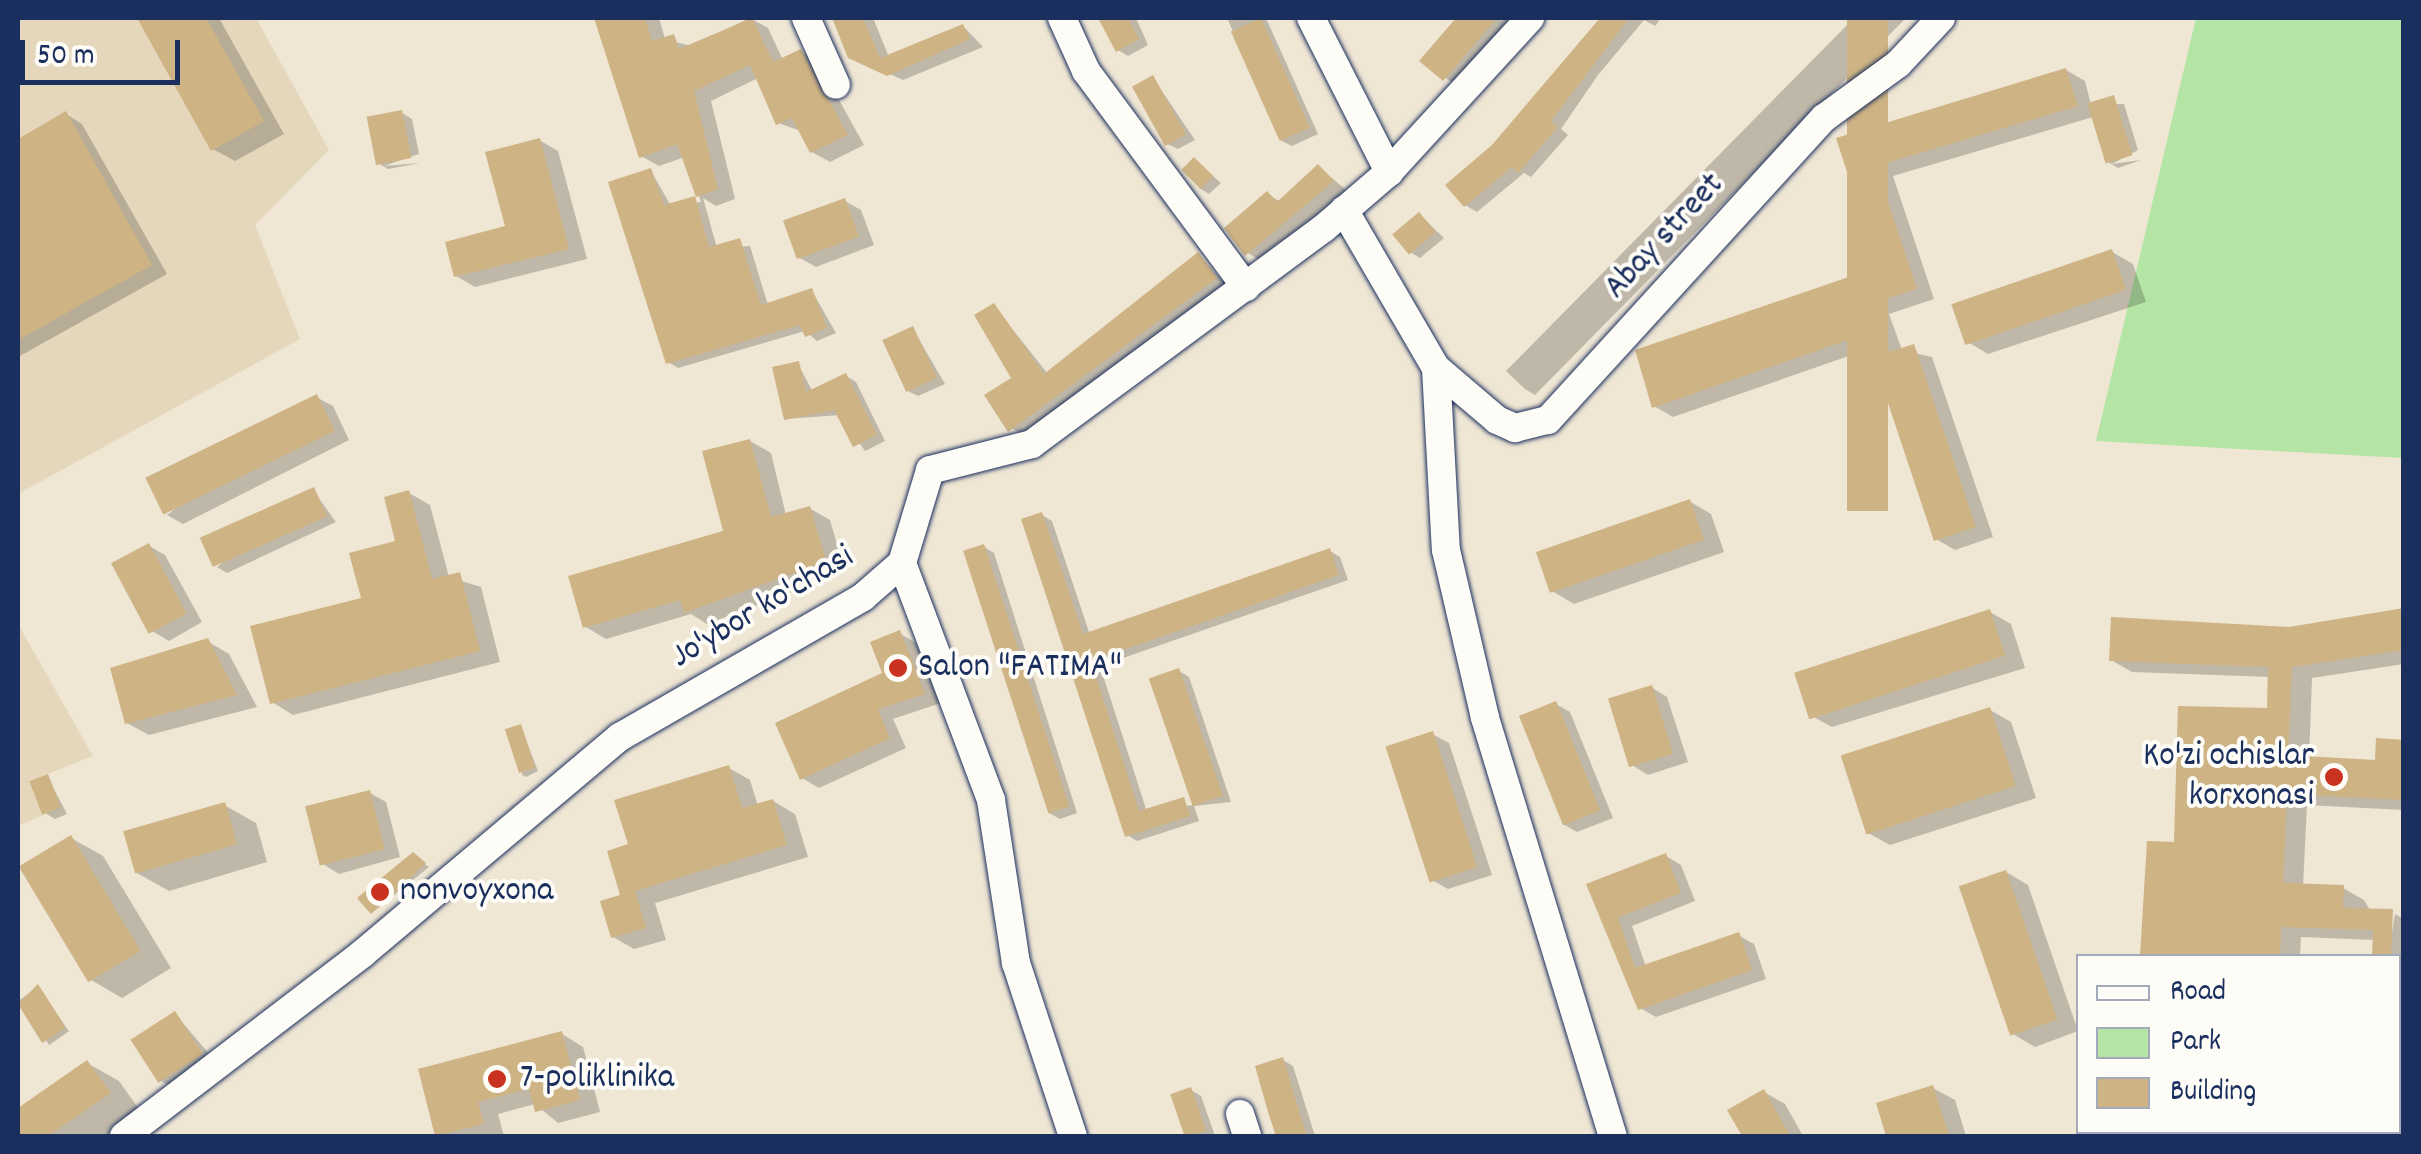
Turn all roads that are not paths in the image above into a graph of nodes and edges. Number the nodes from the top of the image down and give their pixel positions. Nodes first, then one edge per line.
1 (806, 18) edge
2 (1062, 18) edge
3 (1311, 18) edge
4 (1530, 18) edge
5 (1941, 18) edge
6 (836, 85) dead end
7 (1389, 172) junction
8 (1344, 210) junction
9 (1246, 286) junction
10 (1436, 368) junction
11 (902, 563) junction
12 (124, 1136) edge
13 (1072, 1136) edge
14 (1612, 1136) edge

1 - 6 street
2 - 9 street
3 - 7 street
4 - 7 street, Jo'ybor ko'chasi
5 - 10 street, Abay street
7 - 8 street, Jo'ybor ko'chasi
8 - 9 street, Jo'ybor ko'chasi
8 - 10 street
9 - 11 street, Jo'ybor ko'chasi
10 - 14 street
11 - 12 street, Jo'ybor ko'chasi
11 - 13 street

